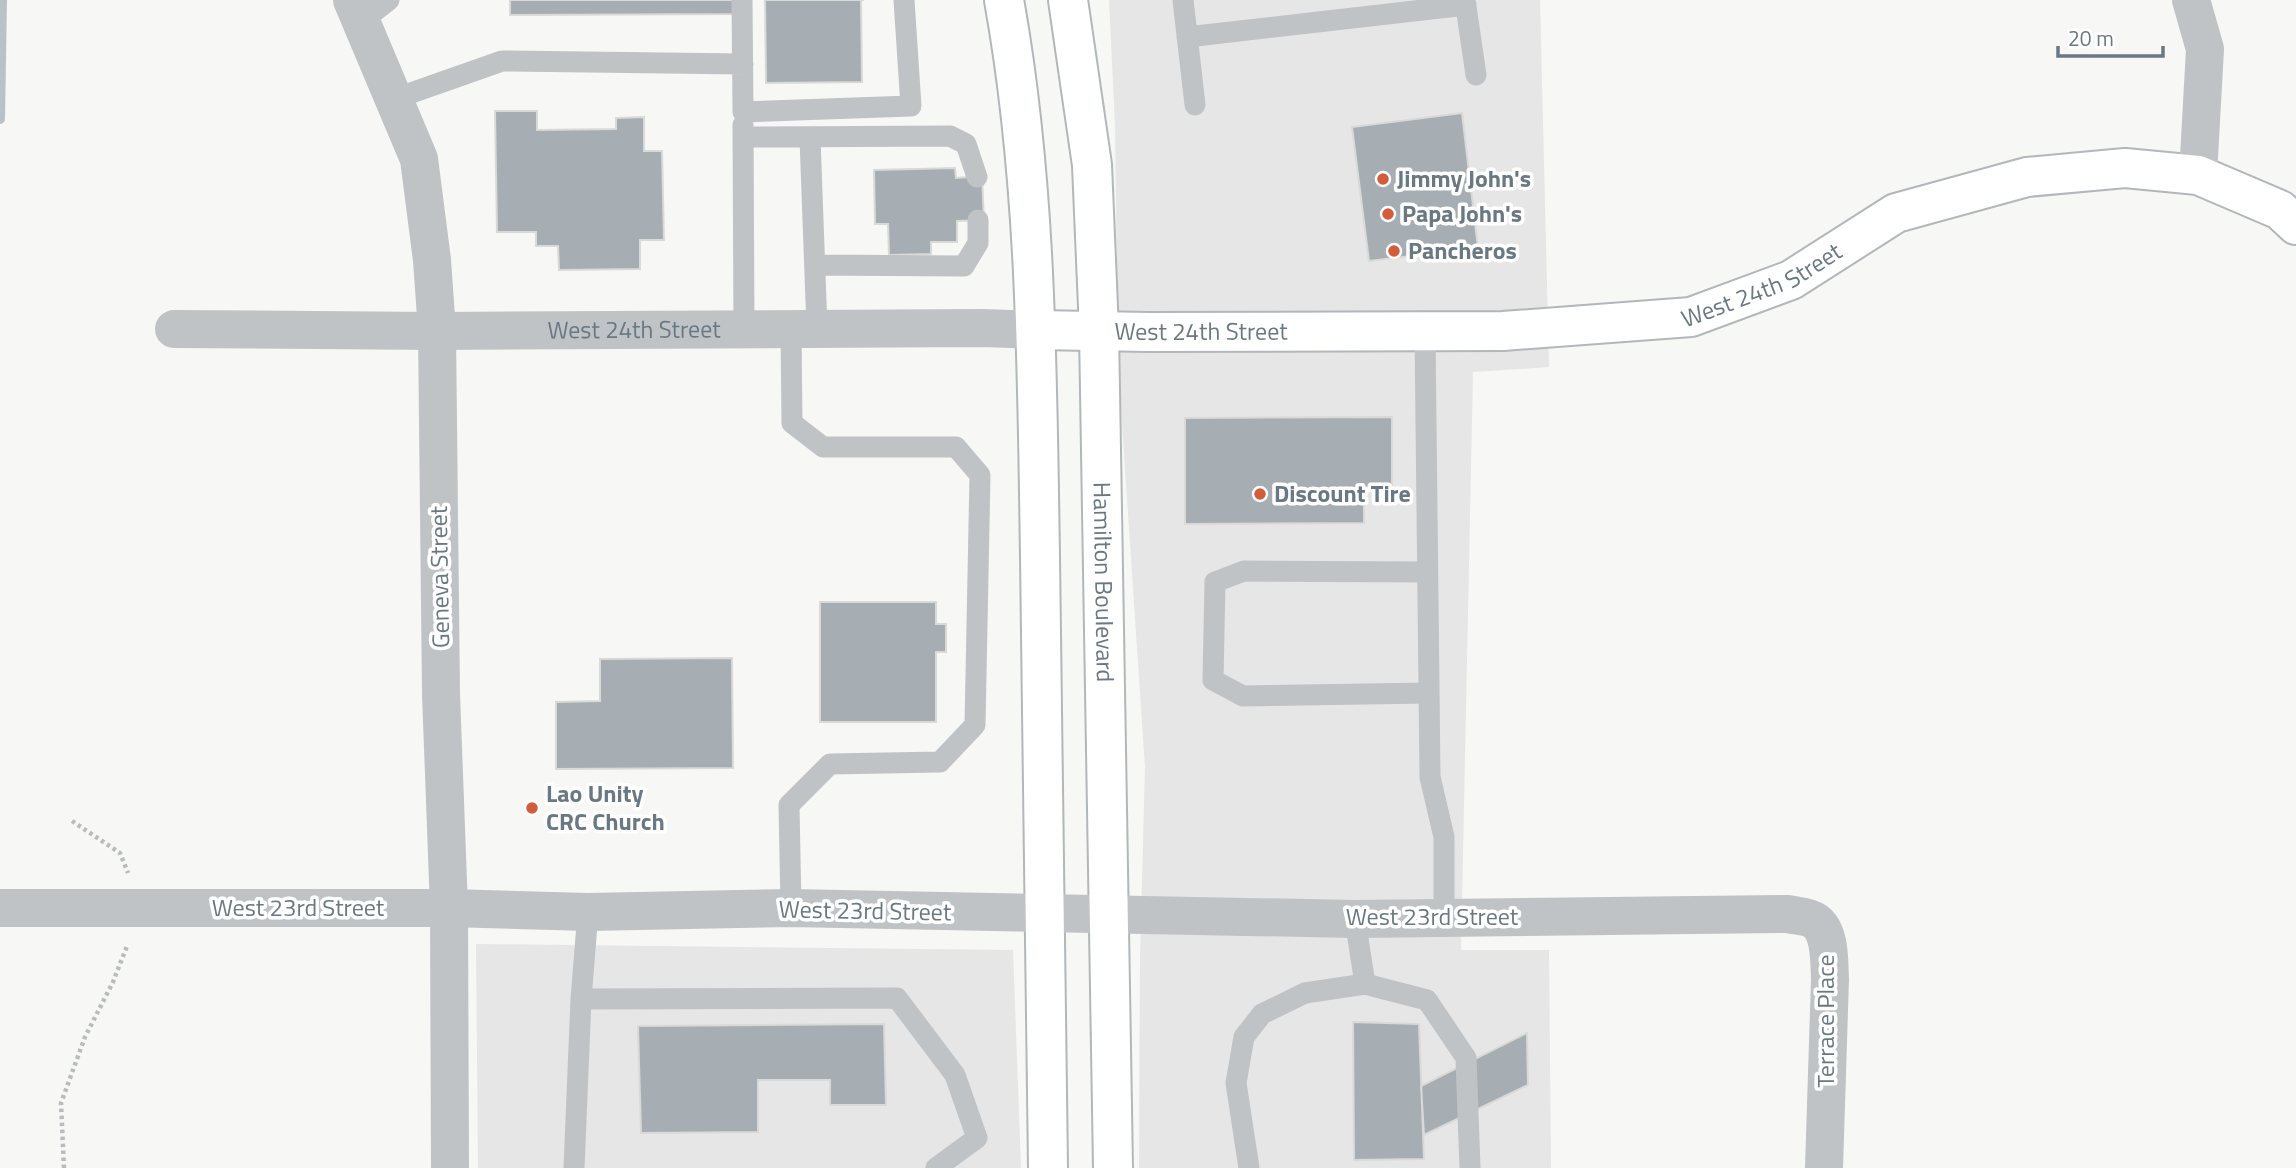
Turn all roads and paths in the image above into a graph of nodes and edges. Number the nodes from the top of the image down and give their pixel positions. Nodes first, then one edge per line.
1 (741, 0) edge
2 (904, 0) edge
3 (1004, 0) edge
4 (1068, 0) edge
5 (1183, 0) edge
6 (2191, 0) edge
7 (1465, 2) edge
8 (1442, 4) edge
9 (367, 7) edge
10 (1187, 37) junction
11 (743, 64) junction
12 (1476, 75) dead end
13 (394, 99) junction
14 (1195, 105) dead end
15 (743, 112) junction
16 (743, 137) junction
17 (810, 138) junction
18 (2198, 175) junction
19 (977, 177) dead end
20 (978, 220) dead end
21 (2296, 225) edge
22 (815, 265) junction
23 (174, 329) dead end
24 (804, 329) junction
25 (744, 330) junction
26 (1037, 330) junction
27 (437, 331) junction
28 (1100, 331) junction
29 (1425, 332) junction
30 (1427, 572) junction
31 (1429, 693) junction
32 (72, 821) dead end
33 (0, 908) edge
34 (142, 908) junction
35 (449, 908) junction
36 (791, 908) junction
37 (588, 912) junction
38 (1109, 914) junction
39 (1044, 915) junction
40 (1731, 915) joint
41 (1444, 918) junction
42 (1355, 919) junction
43 (1365, 984) junction
44 (581, 999) junction
45 (64, 1168) edge
46 (450, 1168) edge
47 (574, 1168) edge
48 (936, 1168) edge
49 (1048, 1168) edge
50 (1113, 1168) edge
51 (1248, 1168) edge
52 (1470, 1168) edge
53 (1824, 1168) edge

1 - 11 lane
2 - 15 lane
3 - 26 main road
4 - 28 main road, Hamilton Boulevard
5 - 10 lane
6 - 18 street
7 - 8 lane
7 - 12 lane
8 - 10 lane
9 - 13 street, Geneva Street
10 - 14 lane
11 - 13 lane
11 - 15 lane
13 - 27 street, Geneva Street
15 - 16 lane
16 - 17 lane
16 - 25 lane
17 - 19 lane
17 - 22 lane
18 - 21 main road, West 24th Street
18 - 29 main road, West 24th Street
20 - 22 lane
22 - 24 lane
23 - 27 street, West 24th Street
24 - 25 street, West 24th Street
24 - 26 street, West 24th Street
24 - 36 lane
25 - 27 street, West 24th Street
26 - 28 main road, West 24th Street
26 - 39 main road
27 - 35 street, Geneva Street
28 - 29 main road, West 24th Street
28 - 38 main road, Hamilton Boulevard
29 - 30 lane
30 - 31 lane
30 - 31 lane
31 - 41 lane
32 - 34 path
33 - 34 street, West 23rd Street
34 - 35 street, West 23rd Street
34 - 45 path
35 - 37 street, West 23rd Street
35 - 46 street, Geneva Street
36 - 37 street, West 23rd Street
36 - 39 street, West 23rd Street
37 - 44 lane
38 - 39 street, West 23rd Street
38 - 42 street, West 23rd Street
38 - 50 main road, Hamilton Boulevard
39 - 49 main road
40 - 41 street, West 23rd Street
40 - 53 street, Terrace Place
41 - 42 street, West 23rd Street
42 - 43 lane
43 - 51 lane
43 - 52 lane
44 - 47 lane
44 - 48 lane

